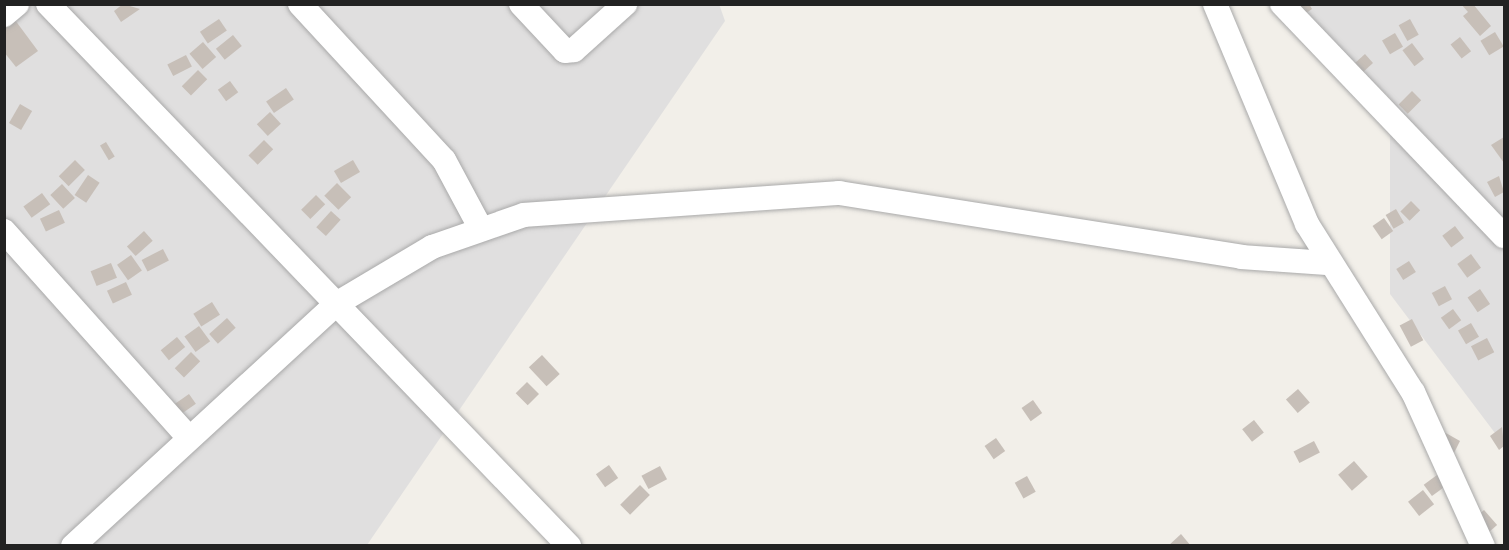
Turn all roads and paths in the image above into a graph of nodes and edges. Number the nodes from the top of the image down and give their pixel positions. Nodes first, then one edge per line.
1 (17, 4) edge
2 (48, 4) edge
3 (300, 4) edge
4 (521, 4) edge
5 (625, 4) edge
6 (1215, 4) edge
7 (1281, 4) edge
8 (4, 15) edge
9 (480, 226) junction
10 (4, 231) edge
11 (1504, 236) edge
12 (1327, 263) junction
13 (336, 304) junction
14 (188, 437) junction
15 (73, 546) edge
16 (569, 546) edge
17 (1483, 546) edge

1 - 8 street
2 - 13 street
3 - 9 street
4 - 5 street
6 - 12 street
7 - 11 street
9 - 12 street
9 - 13 street
10 - 14 street
12 - 17 street
13 - 14 street
13 - 16 street
14 - 15 street

